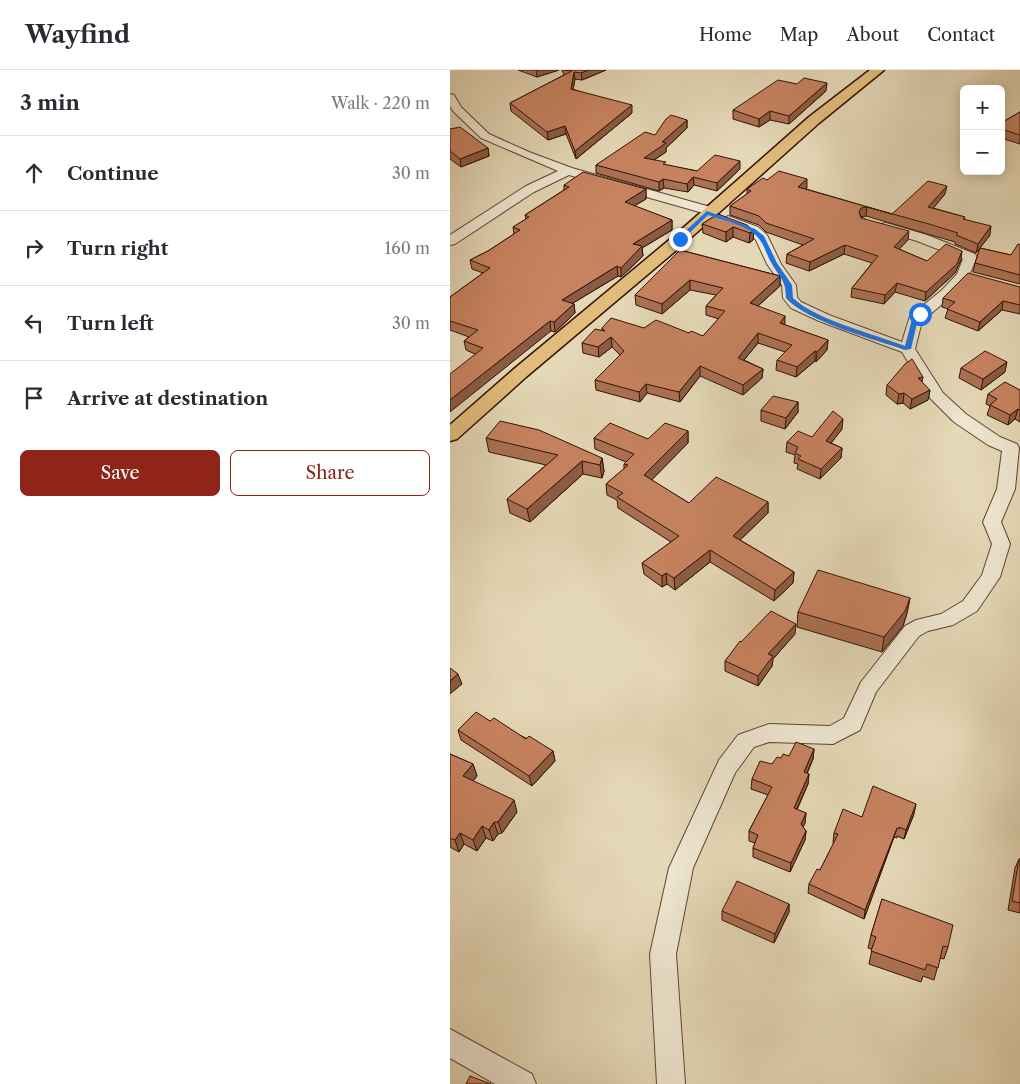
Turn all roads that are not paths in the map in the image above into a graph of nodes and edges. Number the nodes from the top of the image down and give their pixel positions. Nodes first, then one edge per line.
1 (878, 70) edge
2 (450, 97) edge
3 (568, 171) junction
4 (708, 212) junction
5 (874, 224) edge
6 (450, 241) edge
7 (908, 349) junction
8 (450, 435) edge
9 (1015, 449) edge
10 (450, 1042) edge
11 (522, 1084) edge
12 (670, 1084) edge

1 - 4 main road
2 - 3 street
3 - 4 street
3 - 6 street
4 - 7 street
4 - 8 main road
5 - 7 street
7 - 9 street
9 - 12 street
10 - 11 street

